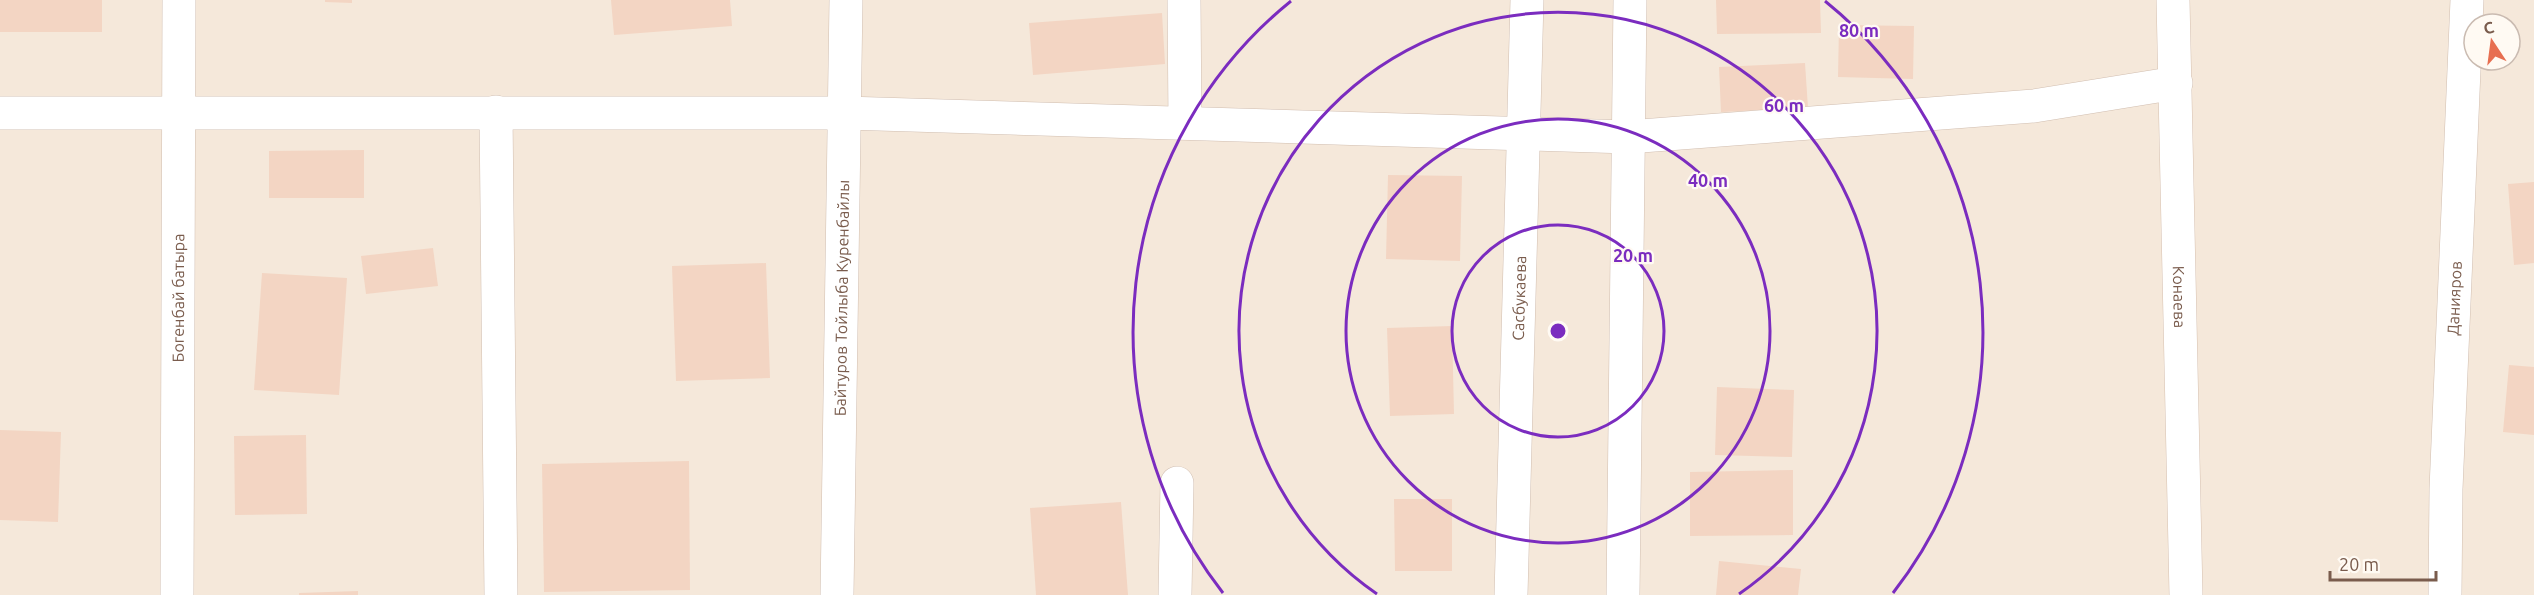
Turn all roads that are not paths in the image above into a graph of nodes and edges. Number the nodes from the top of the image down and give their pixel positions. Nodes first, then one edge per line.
1 (179, 0) edge
2 (846, 0) edge
3 (1184, 0) edge
4 (1527, 0) edge
5 (1630, 0) edge
6 (2173, 0) edge
7 (2467, 0) edge
8 (2176, 83) junction
9 (179, 112) junction
10 (496, 112) junction
11 (0, 113) edge
12 (845, 113) junction
13 (1185, 123) junction
14 (1524, 133) junction
15 (1628, 137) junction
16 (1177, 483) dead end
17 (177, 595) edge
18 (501, 595) edge
19 (837, 595) edge
20 (1174, 595) edge
21 (1511, 595) edge
22 (1623, 595) edge
23 (2186, 595) edge
24 (2445, 595) edge

1 - 9 street, Богенбай батыра
2 - 12 street, Байтуров Тойлыба Куренбайлы
3 - 13 street
4 - 14 street, Сасбукаева
5 - 15 street
6 - 8 street, Конаева
7 - 24 street, Данияров
8 - 15 street
8 - 23 street, Конаева
9 - 10 street
9 - 11 street
9 - 17 street, Богенбай батыра
10 - 12 street
10 - 18 street
12 - 13 street
12 - 19 street, Байтуров Тойлыба Куренбайлы
13 - 14 street
14 - 15 street
14 - 21 street, Сасбукаева
15 - 22 street
16 - 20 street

